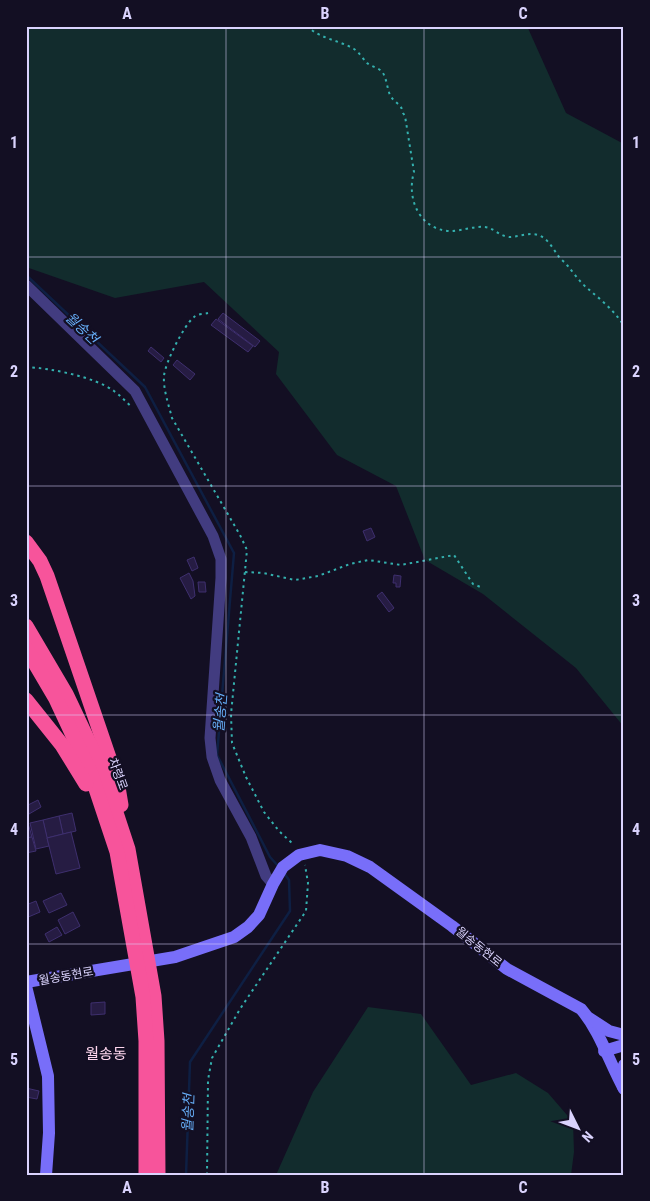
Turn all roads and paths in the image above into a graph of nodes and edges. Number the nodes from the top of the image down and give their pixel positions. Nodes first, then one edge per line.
1 (307, 26) edge
2 (26, 285) edge
3 (208, 313) dead end
4 (624, 326) edge
5 (26, 367) edge
6 (151, 418) junction
7 (27, 545) edge
8 (245, 572) junction
9 (483, 588) dead end
10 (26, 626) edge
11 (26, 648) edge
12 (26, 700) edge
13 (122, 850) junction
14 (301, 855) junction
15 (275, 880) junction
16 (26, 984) edge
17 (149, 997) junction
18 (588, 1018) junction
19 (624, 1035) edge
20 (624, 1045) edge
21 (604, 1051) junction
22 (624, 1065) edge
23 (624, 1089) edge
24 (46, 1175) edge
25 (146, 1175) edge
26 (158, 1175) edge
27 (207, 1175) edge

1 - 4 path
2 - 6 street
3 - 8 path
5 - 6 path
6 - 15 street
7 - 13 highway
8 - 9 path
8 - 14 path
10 - 13 highway, 차령로
11 - 13 highway, 차령로
12 - 13 highway
13 - 17 highway, 차령로
14 - 15 street
14 - 18 street, 월송동현로
14 - 27 path
15 - 16 street, 월송동현로
16 - 24 street, 월송동현로
17 - 25 highway
17 - 26 highway
18 - 19 street
18 - 21 street, 월송동현로
20 - 21 street
21 - 23 street, 월송동현로
22 - 23 street

